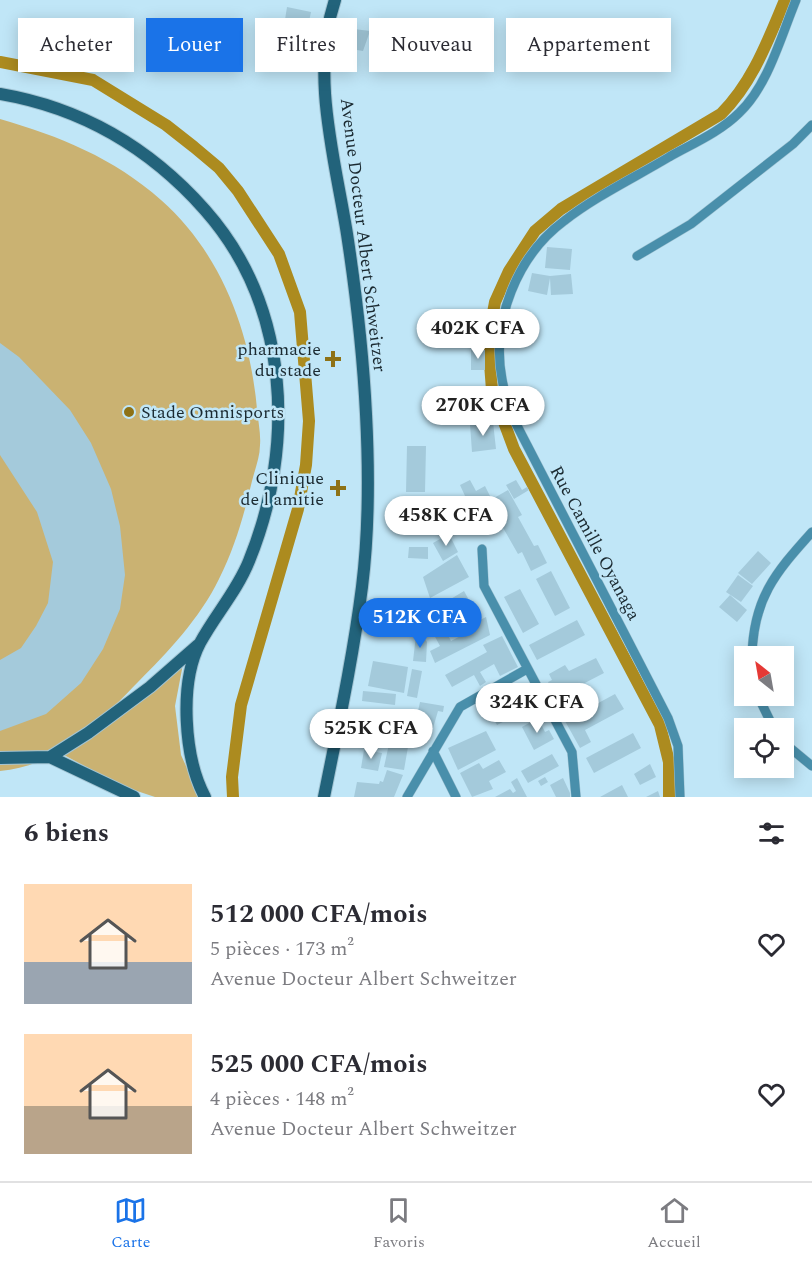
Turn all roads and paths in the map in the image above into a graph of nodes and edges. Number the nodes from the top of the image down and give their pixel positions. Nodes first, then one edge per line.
1 (335, 0) edge
2 (796, 0) edge
3 (0, 94) edge
4 (812, 124) edge
5 (637, 255) dead end
6 (812, 532) edge
7 (482, 549) dead end
8 (200, 643) junction
9 (753, 646) edge
10 (527, 669) junction
11 (432, 751) junction
12 (794, 751) edge
13 (50, 757) junction
14 (0, 758) edge
15 (812, 766) edge
16 (323, 795) edge
17 (134, 797) edge
18 (205, 797) edge
19 (407, 797) edge
20 (456, 797) edge
21 (576, 797) edge
22 (680, 797) edge

1 - 16 main road, Avenue Docteur Albert Schweitzer
2 - 22 street, Rue Camille Oyanaga
3 - 8 main road
4 - 5 street
6 - 9 street
7 - 10 street
8 - 13 main road
8 - 18 main road
10 - 11 street
10 - 21 street
11 - 19 street
11 - 20 street
12 - 15 street
13 - 14 main road
13 - 17 main road

